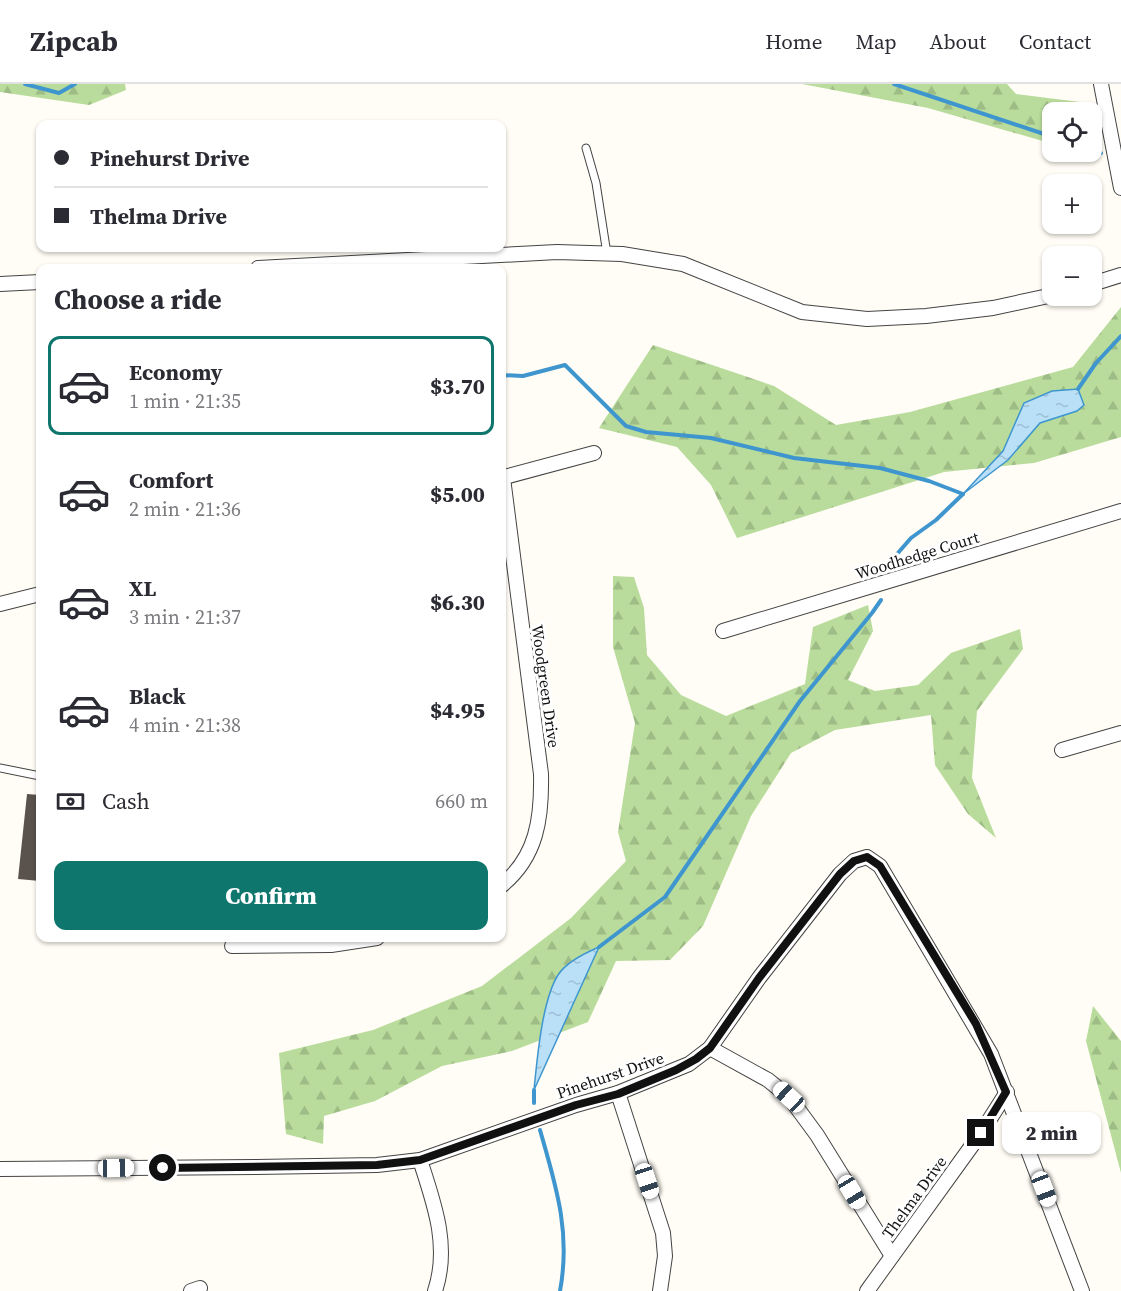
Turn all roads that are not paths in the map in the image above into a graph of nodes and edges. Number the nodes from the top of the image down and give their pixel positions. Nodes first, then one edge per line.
1 (1101, 84) edge
2 (1115, 132) edge
3 (586, 148) dead end
4 (1121, 188) edge
5 (607, 254) junction
6 (333, 264) edge
7 (1121, 275) edge
8 (1102, 281) edge
9 (36, 282) edge
10 (0, 284) edge
11 (1042, 297) edge
12 (594, 453) dead end
13 (506, 477) edge
14 (506, 508) edge
15 (1121, 511) edge
16 (36, 598) edge
17 (0, 604) edge
18 (723, 631) dead end
19 (1121, 733) edge
20 (1062, 750) dead end
21 (0, 768) edge
22 (36, 775) edge
23 (506, 881) edge
24 (349, 942) edge
25 (232, 946) dead end
26 (710, 1048) junction
27 (1006, 1092) junction
28 (618, 1094) junction
29 (420, 1160) junction
30 (0, 1169) edge
31 (892, 1256) junction
32 (435, 1291) edge
33 (660, 1291) edge
34 (867, 1291) edge
35 (1082, 1291) edge

1 - 2 street
2 - 4 street
3 - 5 lane
5 - 6 street
5 - 11 street
7 - 8 street
9 - 10 street
12 - 13 street
14 - 23 street, Woodgreen Drive
15 - 18 street, Woodhedge Court
16 - 17 street
19 - 20 street
21 - 22 lane
24 - 25 street
26 - 27 street, Pinehurst Drive
26 - 28 street, Pinehurst Drive
26 - 31 street
27 - 31 street, Thelma Drive
27 - 35 street, Pinehurst Drive
28 - 29 street, Pinehurst Drive
28 - 33 street
29 - 30 street, Pinehurst Drive
29 - 32 street
31 - 34 street, Thelma Drive

